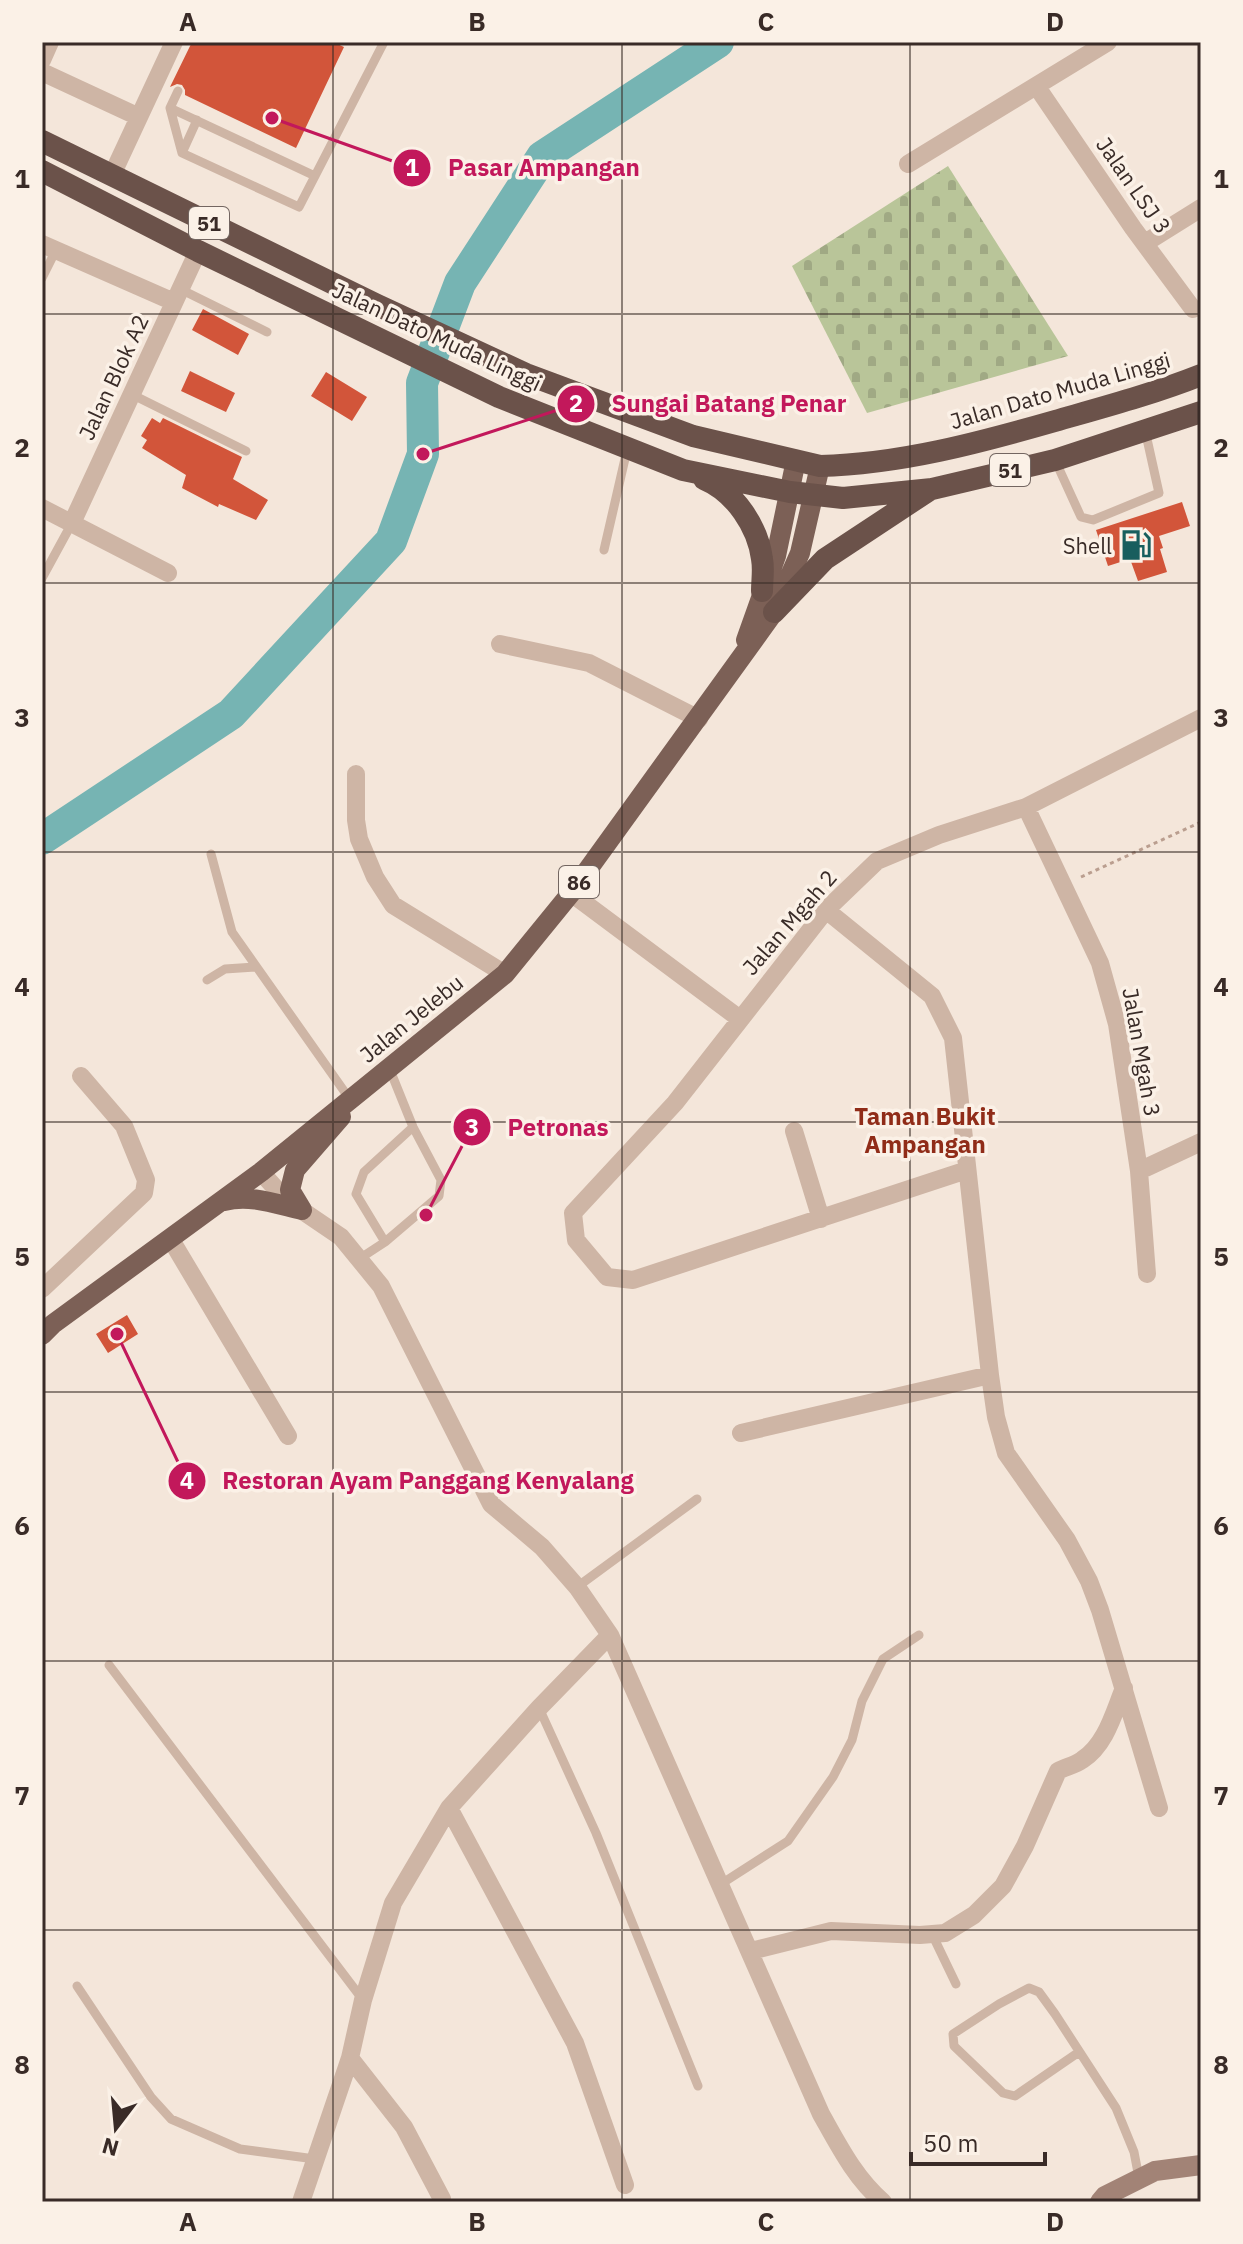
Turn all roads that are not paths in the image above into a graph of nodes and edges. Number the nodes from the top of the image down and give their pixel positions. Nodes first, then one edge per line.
1 (50, 42) edge
2 (174, 42) edge
3 (384, 42) edge
4 (1108, 42) edge
5 (42, 60) edge
6 (42, 72) edge
7 (1037, 87) junction
8 (178, 91) dead end
9 (170, 108) junction
10 (139, 117) junction
11 (197, 120) junction
12 (42, 141) edge
13 (182, 153) junction
14 (908, 164) dead end
15 (42, 171) edge
16 (112, 175) junction
17 (315, 176) junction
18 (1201, 208) edge
19 (1145, 243) junction
20 (49, 247) edge
21 (198, 251) junction
22 (42, 278) edge
23 (177, 296) junction
24 (1193, 309) dead end
25 (267, 332) dead end
26 (1201, 375) edge
27 (131, 394) junction
28 (1201, 412) edge
29 (1145, 430) junction
30 (628, 447) junction
31 (246, 451) dead end
32 (796, 460) junction
33 (1055, 460) junction
34 (820, 466) junction
35 (683, 470) junction
36 (932, 489) junction
37 (790, 492) junction
38 (813, 496) junction
39 (42, 508) edge
40 (72, 523) junction
41 (604, 550) dead end
42 (168, 573) dead end
43 (42, 578) edge
44 (762, 591) junction
45 (774, 612) junction
46 (500, 644) dead end
47 (736, 666) junction
48 (1201, 718) edge
49 (699, 719) junction
50 (356, 774) dead end
51 (1026, 807) junction
52 (211, 854) dead end
53 (571, 893) junction
54 (826, 910) junction
55 (255, 967) junction
56 (505, 974) junction
57 (207, 980) dead end
58 (740, 1019) junction
59 (388, 1067) junction
60 (81, 1076) dead end
61 (371, 1080) junction
62 (349, 1098) junction
63 (413, 1127) junction
64 (794, 1131) dead end
65 (1201, 1142) edge
66 (967, 1170) junction
67 (1139, 1171) junction
68 (261, 1172) junction
69 (218, 1202) junction
70 (302, 1210) junction
71 (821, 1219) junction
72 (170, 1238) junction
73 (385, 1242) junction
74 (359, 1259) junction
75 (1147, 1274) dead end
76 (42, 1289) edge
77 (46, 1324) edge
78 (990, 1375) junction
79 (741, 1433) dead end
80 (288, 1436) dead end
81 (697, 1499) dead end
82 (577, 1587) junction
83 (610, 1635) junction
84 (919, 1635) dead end
85 (109, 1665) dead end
86 (1124, 1688) junction
87 (539, 1708) junction
88 (449, 1808) junction
89 (1159, 1808) dead end
90 (721, 1884) junction
91 (932, 1934) junction
92 (751, 1951) junction
93 (956, 1984) dead end
94 (77, 1986) dead end
95 (363, 2000) junction
96 (1079, 2052) junction
97 (350, 2058) junction
98 (698, 2086) dead end
99 (315, 2159) junction
100 (1201, 2165) edge
101 (1139, 2178) junction
102 (625, 2185) dead end
103 (442, 2199) dead end
104 (301, 2202) edge
105 (883, 2202) edge
106 (1100, 2202) edge

1 - 5 street
2 - 10 street
3 - 17 lane
4 - 7 street
6 - 10 street
7 - 14 street
7 - 19 street, Jalan LSJ 3
8 - 9 lane
9 - 11 lane
9 - 13 lane
10 - 16 street
11 - 13 lane
11 - 17 lane
12 - 16 highway, Jalan Dato Muda Linggi / 51
13 - 17 lane
15 - 21 highway, Jalan Dato Muda Linggi / 51
16 - 32 highway, Jalan Dato Muda Linggi / 51
18 - 19 street
19 - 24 street, Jalan LSJ 3
20 - 22 lane
20 - 23 street
21 - 23 street, Jalan Blok A2
21 - 30 highway, Jalan Dato Muda Linggi / 51
23 - 25 lane
23 - 27 street, Jalan Blok A2
26 - 34 highway, Jalan Dato Muda Linggi / 51
27 - 31 lane
27 - 40 street, Jalan Blok A2
28 - 29 highway, Jalan Dato Muda Linggi / 51
29 - 33 highway, Jalan Dato Muda Linggi / 51
29 - 33 lane
30 - 35 highway, Jalan Dato Muda Linggi / 51
30 - 41 lane
32 - 34 highway, Jalan Dato Muda Linggi / 51
32 - 37 main road, Jalan Jelebu / 86
33 - 36 highway, Jalan Dato Muda Linggi / 51
34 - 38 main road, Jalan Jelebu / 86
35 - 37 highway, Jalan Dato Muda Linggi / 51
35 - 44 highway
36 - 38 highway, Jalan Dato Muda Linggi / 51
36 - 45 highway
37 - 38 highway, Jalan Dato Muda Linggi / 51
37 - 44 main road, Jalan Jelebu / 86
38 - 45 main road, Jalan Jelebu / 86
39 - 40 street
40 - 42 street
40 - 43 lane
44 - 47 main road, Jalan Jelebu / 86
45 - 47 main road, Jalan Jelebu / 86
46 - 49 street
47 - 49 main road, Jalan Jelebu / 86
48 - 51 street, Jalan Mgah 2
49 - 53 main road, Jalan Jelebu / 86
50 - 56 street
51 - 54 street, Jalan Mgah 2
51 - 67 street, Jalan Mgah 3
52 - 55 lane
53 - 56 main road, Jalan Jelebu / 86
53 - 58 street
54 - 58 street, Jalan Mgah 2
54 - 66 street
55 - 57 lane
55 - 62 lane
56 - 59 main road, Jalan Jelebu / 86
58 - 71 street, Jalan Mgah 2
59 - 61 main road, Jalan Jelebu / 86
59 - 63 lane
60 - 76 street
61 - 62 main road, Jalan Jelebu / 86
61 - 70 main road
62 - 68 main road, Jalan Jelebu / 86
63 - 73 lane
63 - 73 lane
64 - 71 street
65 - 67 street
66 - 71 street
66 - 78 street
67 - 75 street, Jalan Mgah 3
68 - 69 main road, Jalan Jelebu / 86
68 - 70 street
69 - 70 main road
69 - 72 main road, Jalan Jelebu / 86
70 - 74 street
72 - 77 main road, Jalan Jelebu / 86
72 - 80 street
73 - 74 lane
74 - 82 street
78 - 79 street
78 - 86 street
81 - 82 lane
82 - 83 street
83 - 87 street
83 - 90 street
84 - 90 lane
85 - 95 lane
86 - 89 street
86 - 91 street
87 - 88 street
87 - 98 lane
88 - 95 street
88 - 102 street
90 - 92 street
91 - 92 street
91 - 93 lane
92 - 105 street
94 - 99 lane
95 - 97 street
96 - 96 lane
96 - 101 lane
97 - 99 street
97 - 103 street
99 - 104 street
100 - 101 main road
101 - 106 main road

